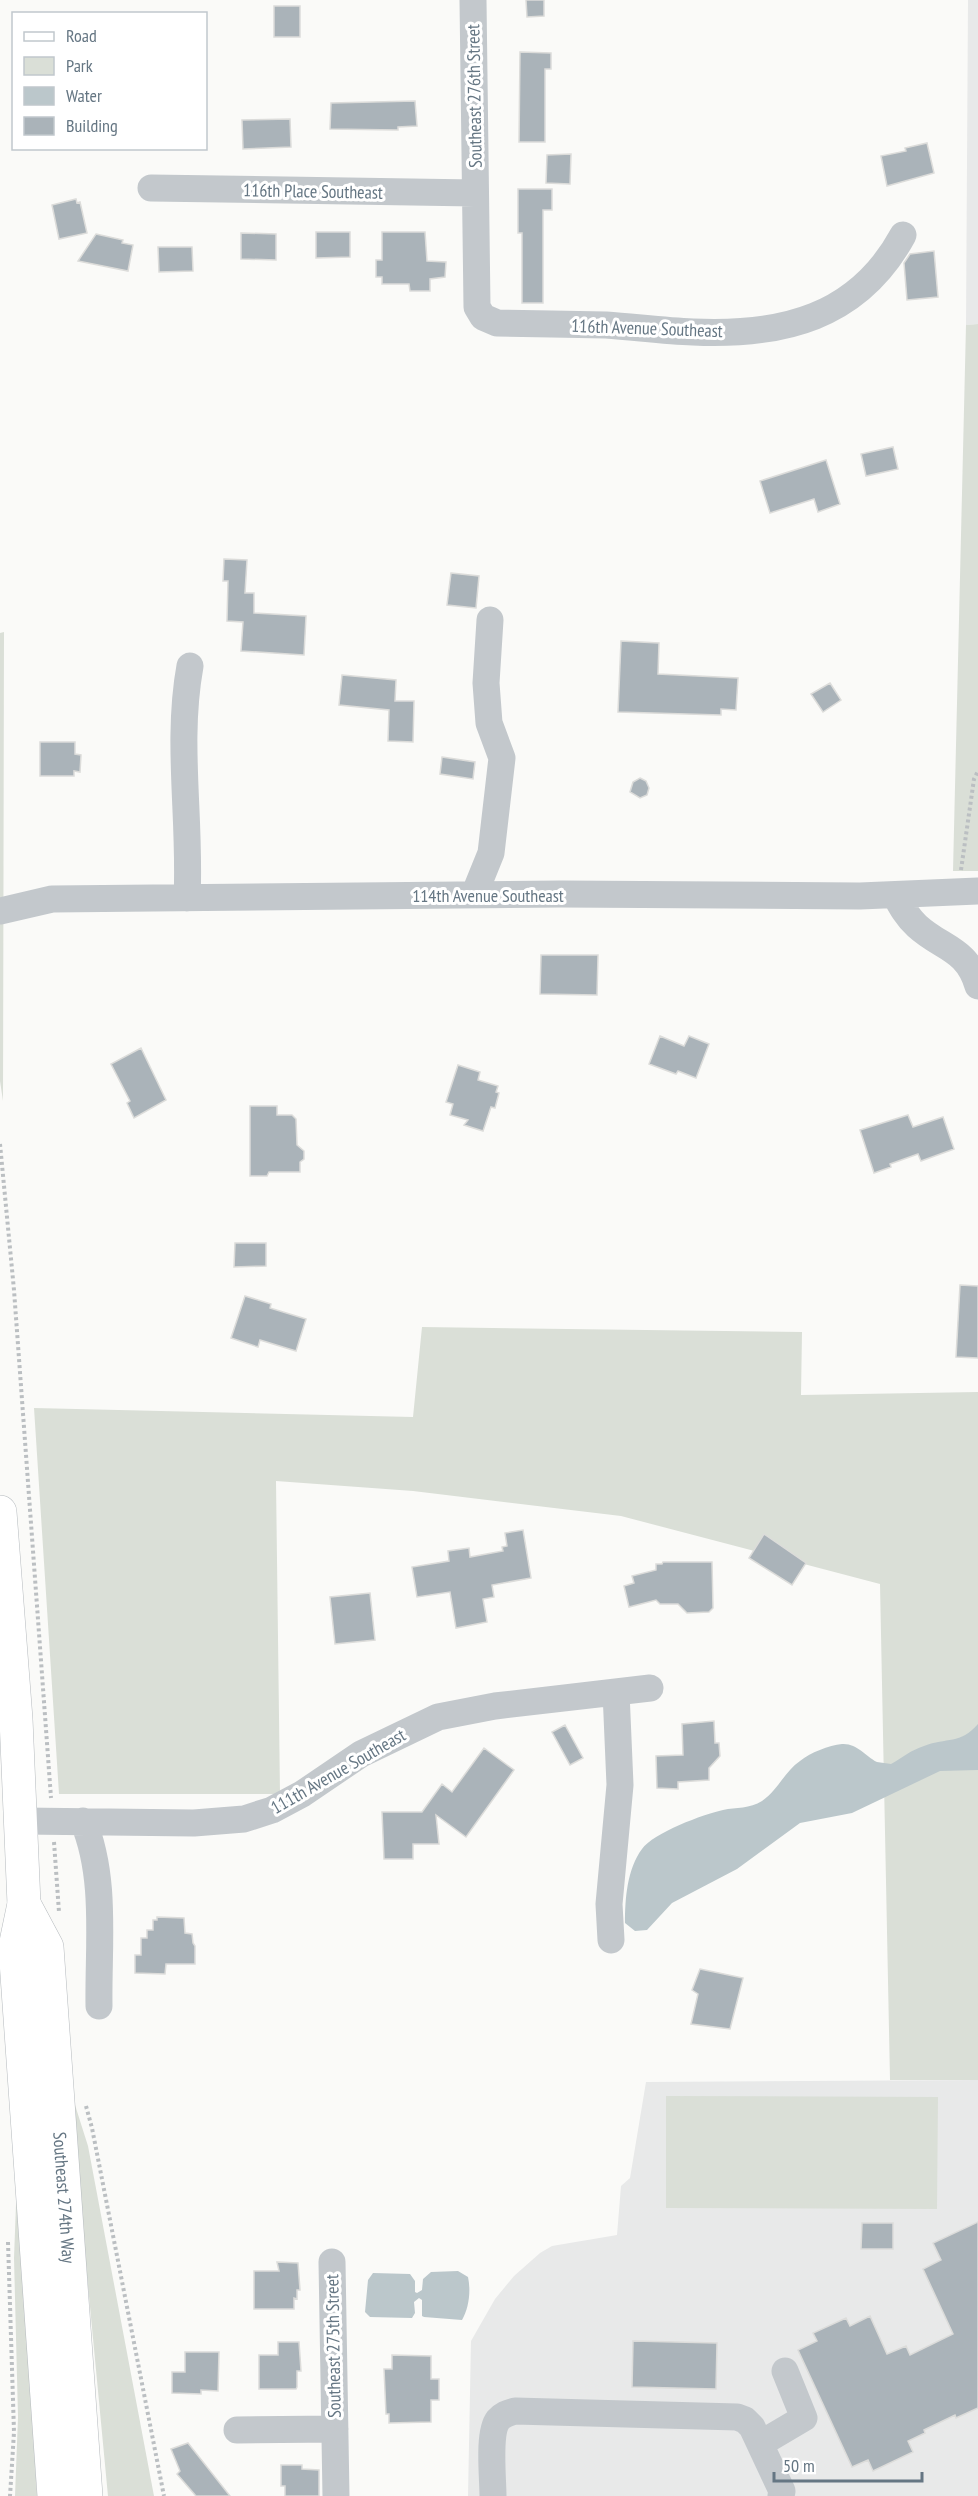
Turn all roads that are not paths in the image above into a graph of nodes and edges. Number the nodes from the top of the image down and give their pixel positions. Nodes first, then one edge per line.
1 (473, 0) edge
2 (152, 188) dead end
3 (475, 193) junction
4 (903, 235) dead end
5 (490, 620) dead end
6 (190, 666) dead end
7 (968, 891) edge
8 (474, 895) junction
9 (895, 895) junction
10 (187, 898) junction
11 (0, 911) edge
12 (978, 986) edge
13 (0, 1512) edge
14 (6, 1663) edge
15 (650, 1688) dead end
16 (616, 1692) junction
17 (21, 1821) junction
18 (83, 1821) junction
19 (24, 1904) junction
20 (611, 1940) dead end
21 (99, 2006) dead end
22 (332, 2262) dead end
23 (785, 2372) dead end
24 (237, 2430) dead end
25 (335, 2430) junction
26 (760, 2444) junction
27 (54, 2496) edge
28 (86, 2496) edge
29 (336, 2496) edge
30 (493, 2496) edge
31 (781, 2496) edge

1 - 3 street, Southeast 276th Street
2 - 3 street, 116th Place Southeast
3 - 4 street, 116th Avenue Southeast
5 - 8 street
6 - 10 street
7 - 9 street, 114th Avenue Southeast
8 - 9 street, 114th Avenue Southeast
8 - 10 street, 114th Avenue Southeast
9 - 12 street
10 - 11 street, 114th Avenue Southeast
13 - 14 main road, Southeast 274th Way
14 - 17 main road, Southeast 274th Way
15 - 16 street, 111th Avenue Southeast
16 - 18 street, 111th Avenue Southeast
16 - 20 street
17 - 18 street, 111th Avenue Southeast
17 - 19 main road, Southeast 274th Way
18 - 21 street
19 - 27 main road, Southeast 274th Way
19 - 28 main road, Southeast 274th Way
22 - 25 street, Southeast 275th Street
23 - 26 street
24 - 25 street, Southeast 275th Street
25 - 29 street, Southeast 275th Street
26 - 30 street
26 - 31 street

